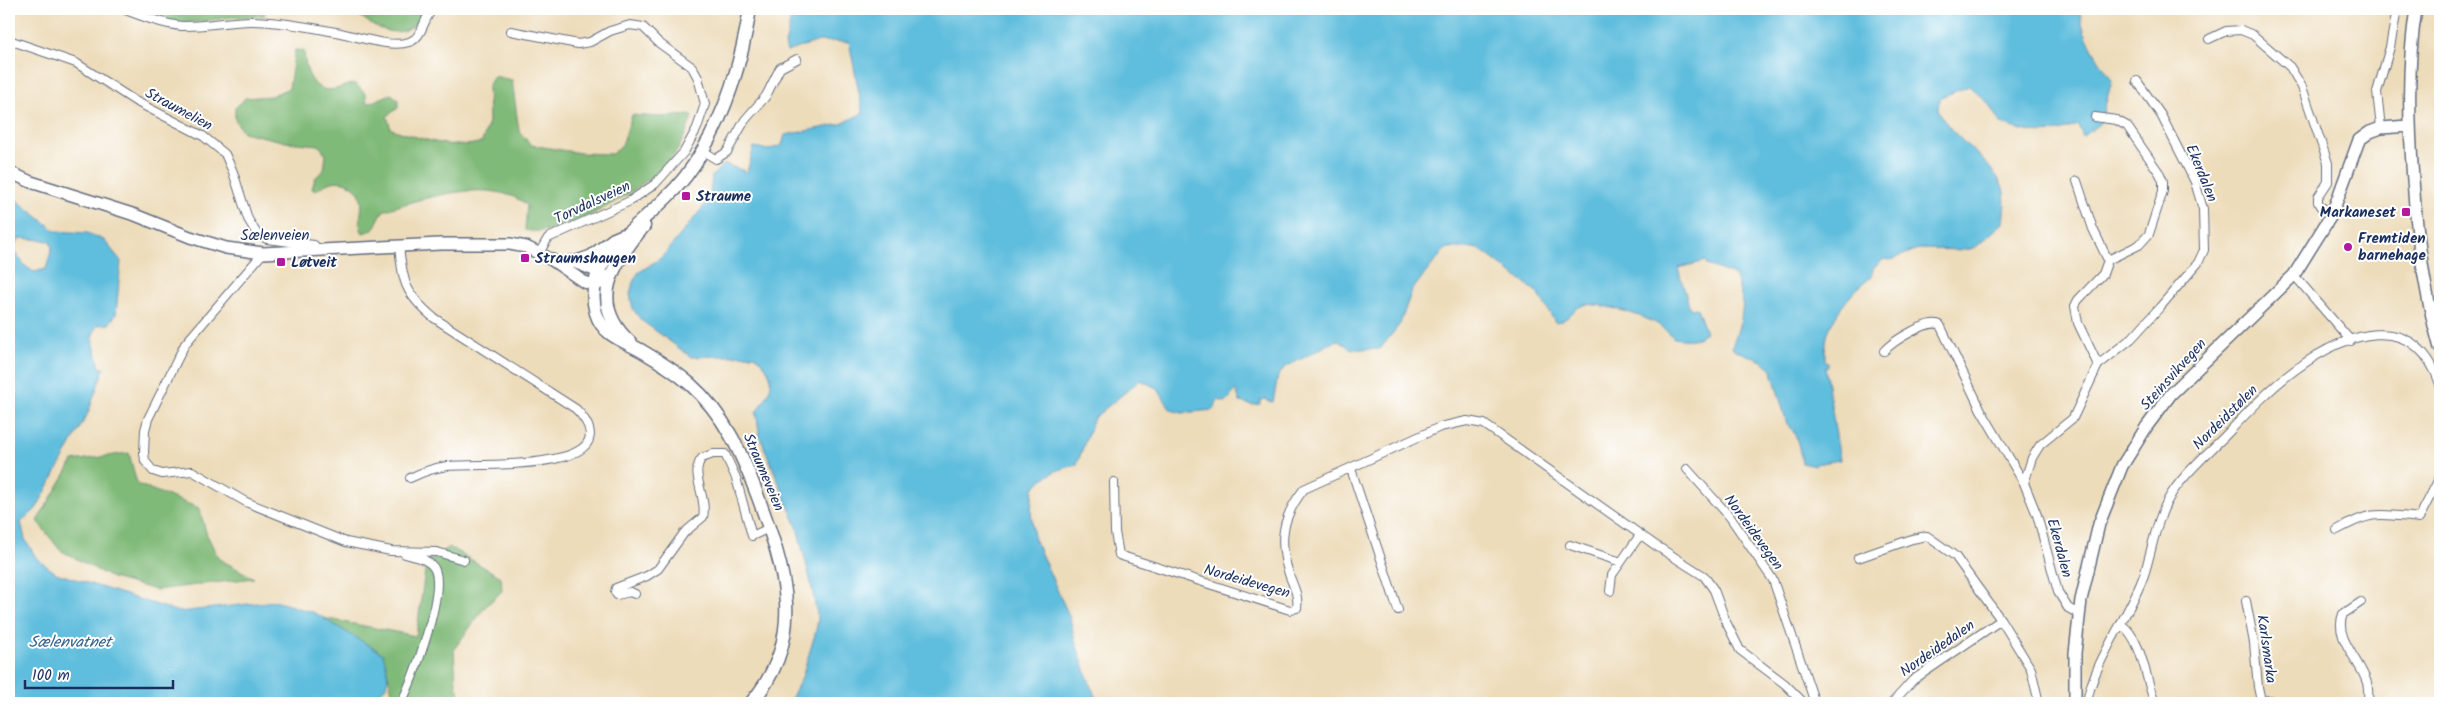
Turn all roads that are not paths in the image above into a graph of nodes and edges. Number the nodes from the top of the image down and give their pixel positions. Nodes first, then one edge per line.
1 (123, 9) edge
2 (432, 9) edge
3 (750, 9) edge
4 (2397, 9) edge
5 (2416, 9) edge
6 (511, 31) dead end
7 (2209, 39) dead end
8 (9, 40) edge
9 (797, 59) dead end
10 (2136, 81) dead end
11 (2095, 117) dead end
12 (2409, 126) junction
13 (2381, 128) junction
14 (703, 152) junction
15 (9, 172) edge
16 (2077, 181) dead end
17 (664, 200) junction
18 (2332, 214) junction
19 (628, 232) junction
20 (399, 246) junction
21 (319, 250) junction
22 (264, 253) junction
23 (539, 253) junction
24 (552, 260) junction
25 (2108, 260) junction
26 (574, 262) junction
27 (599, 272) junction
28 (2294, 275) junction
29 (609, 280) junction
30 (595, 285) junction
31 (2351, 341) junction
32 (2440, 348) edge
33 (639, 350) junction
34 (1884, 351) dead end
35 (2098, 365) junction
36 (2440, 384) edge
37 (1351, 469) junction
38 (1687, 470) dead end
39 (2440, 477) edge
40 (410, 478) dead end
41 (1114, 482) dead end
42 (2024, 483) junction
43 (770, 528) junction
44 (2337, 530) dead end
45 (1640, 535) junction
46 (1570, 545) dead end
47 (391, 551) junction
48 (1858, 558) dead end
49 (464, 560) dead end
50 (1621, 562) junction
51 (1610, 591) dead end
52 (635, 594) dead end
53 (2246, 601) dead end
54 (2361, 602) dead end
55 (1398, 610) dead end
56 (2079, 614) junction
57 (2002, 620) junction
58 (2122, 625) junction
59 (2259, 702) edge
60 (400, 703) edge
61 (751, 703) edge
62 (1804, 703) edge
63 (1815, 703) edge
64 (1892, 703) edge
65 (2039, 703) edge
66 (2075, 703) edge
67 (2087, 703) edge
68 (2155, 703) edge
69 (2276, 703) edge
70 (2368, 703) edge

1 - 2 street
3 - 14 main road, Straumeveien
4 - 13 street
5 - 12 street
6 - 23 street, Torvdalsveien
7 - 18 street
8 - 21 street, Straumelien
9 - 14 street
10 - 35 street, Ekerdalen
11 - 25 street
12 - 13 street, Steinsvikvegen
12 - 32 street
13 - 18 street, Steinsvikvegen
14 - 17 main road, Straumeveien
15 - 22 street, Sælenveien
16 - 25 street
17 - 19 main road, Straumeveien
17 - 29 main road, Straumeveien
18 - 28 street, Steinsvikvegen
19 - 26 street, Straumeveien
19 - 27 main road, Straumeveien
20 - 21 street, Sælenveien
20 - 23 street, Sælenveien
20 - 40 street
21 - 22 street, Sælenveien
22 - 47 street
23 - 24 street, Sælenveien
24 - 26 street, Sælenveien
24 - 30 street, Sælenveien
25 - 35 street
26 - 27 street, Sælenveien
27 - 29 street, Sælenveien
27 - 30 main road, Straumeveien
28 - 31 street
28 - 56 street, Steinsvikvegen
29 - 30 street
29 - 33 main road, Straumeveien
30 - 33 main road, Straumeveien
31 - 36 street, Nordeidstølen
31 - 58 street, Nordeidstølen
33 - 43 main road, Straumeveien
34 - 42 street, Ekerdalen
35 - 42 street, Ekerdalen
37 - 41 street, Nordeidevegen
37 - 45 street, Nordeidevegen
37 - 55 street
38 - 63 street, Nordeidevegen
39 - 44 street
42 - 56 street, Ekerdalen
43 - 52 street, Straumeveien
43 - 61 main road, Straumeveien
45 - 50 street
45 - 62 street, Nordeidevegen
46 - 50 street
47 - 49 street
47 - 60 street
48 - 57 street
50 - 51 street
53 - 59 street, Karlsmarka
54 - 70 street
56 - 66 street, Steinsvikvegen
57 - 64 street, Nordeidedalen
57 - 65 street
58 - 67 street, Nordeidstølen
58 - 68 street
59 - 69 street, Karlsmarka

